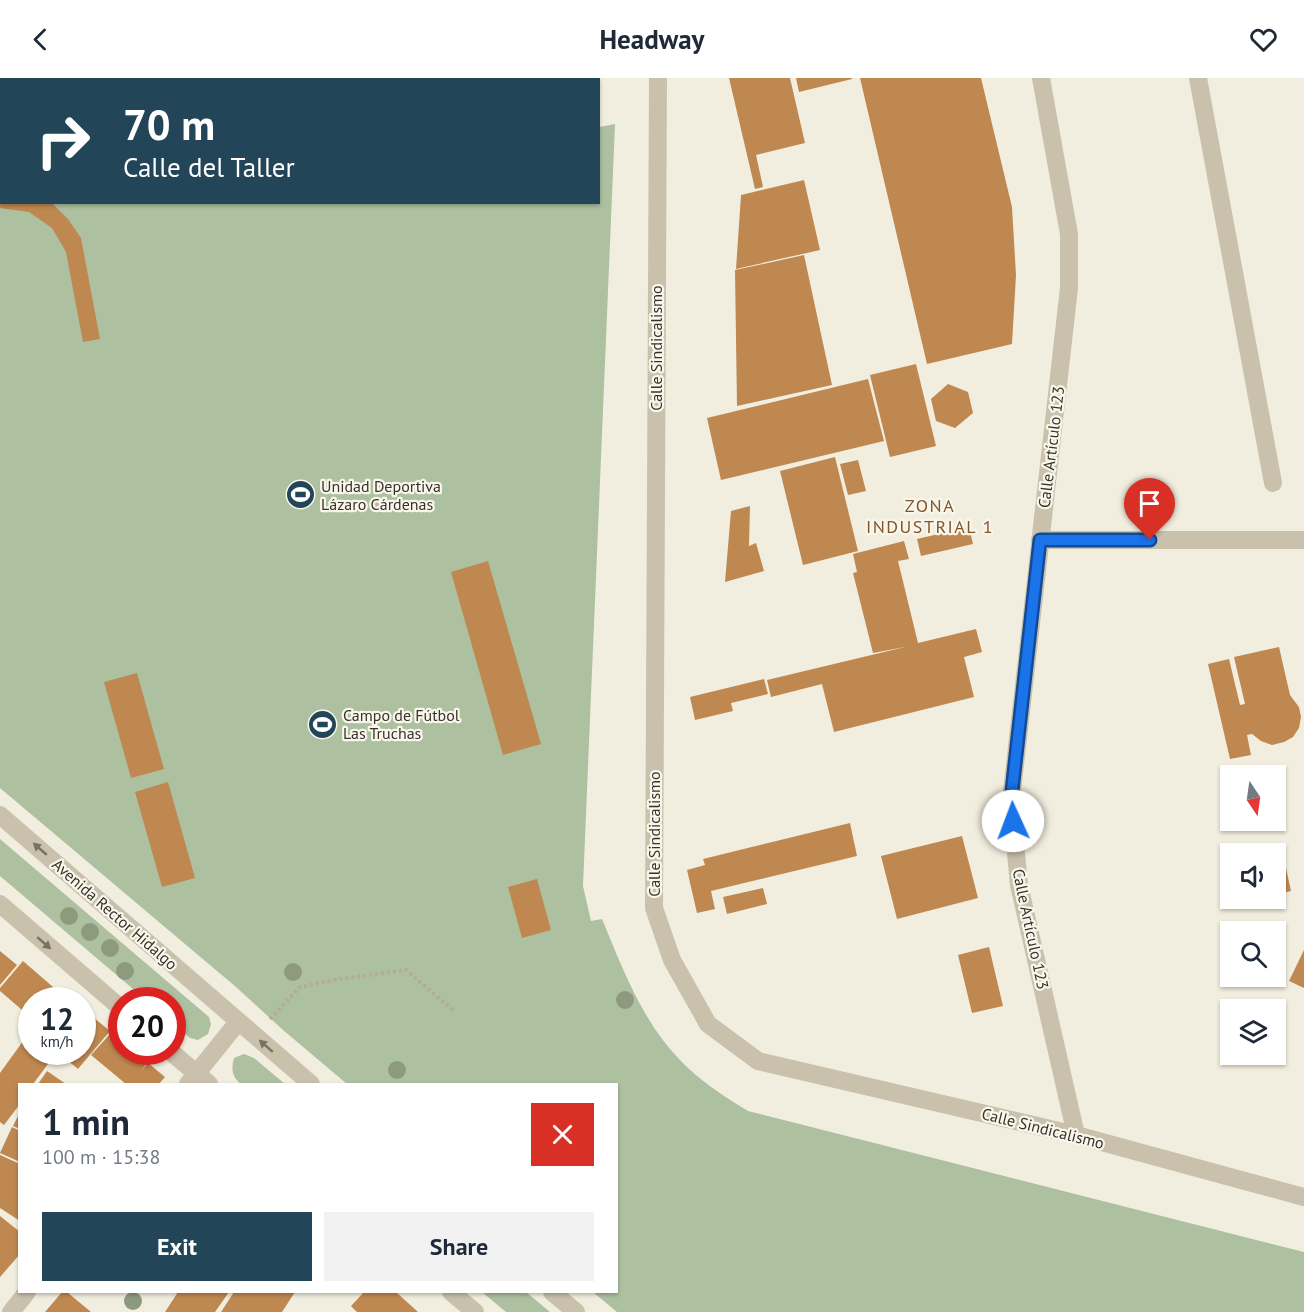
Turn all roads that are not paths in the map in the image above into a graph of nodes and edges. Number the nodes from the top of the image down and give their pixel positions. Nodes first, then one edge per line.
1 (658, 78) edge
2 (1041, 78) edge
3 (1197, 78) edge
4 (1273, 483) dead end
5 (1040, 540) junction
6 (1304, 540) edge
7 (0, 815) edge
8 (0, 904) edge
9 (108, 997) edge
10 (238, 1022) junction
11 (183, 1065) edge
12 (198, 1081) edge
13 (310, 1083) edge
14 (1076, 1136) junction
15 (1304, 1197) edge
16 (26, 1293) edge
17 (452, 1293) edge
18 (553, 1293) edge
19 (11, 1312) edge
20 (475, 1312) edge
21 (576, 1312) edge

1 - 14 street, Calle Sindicalismo
2 - 5 street, Calle Artículo 123
3 - 4 street
5 - 6 street
5 - 14 street, Calle Artículo 123
10 -> 7 street, Avenida Rector Hidalgo
8 -> 9 street
10 - 12 street
13 -> 10 street, Avenida Rector Hidalgo
11 - 12 street
14 - 15 street, Calle Sindicalismo
16 - 19 street
17 - 20 street
18 - 21 street

